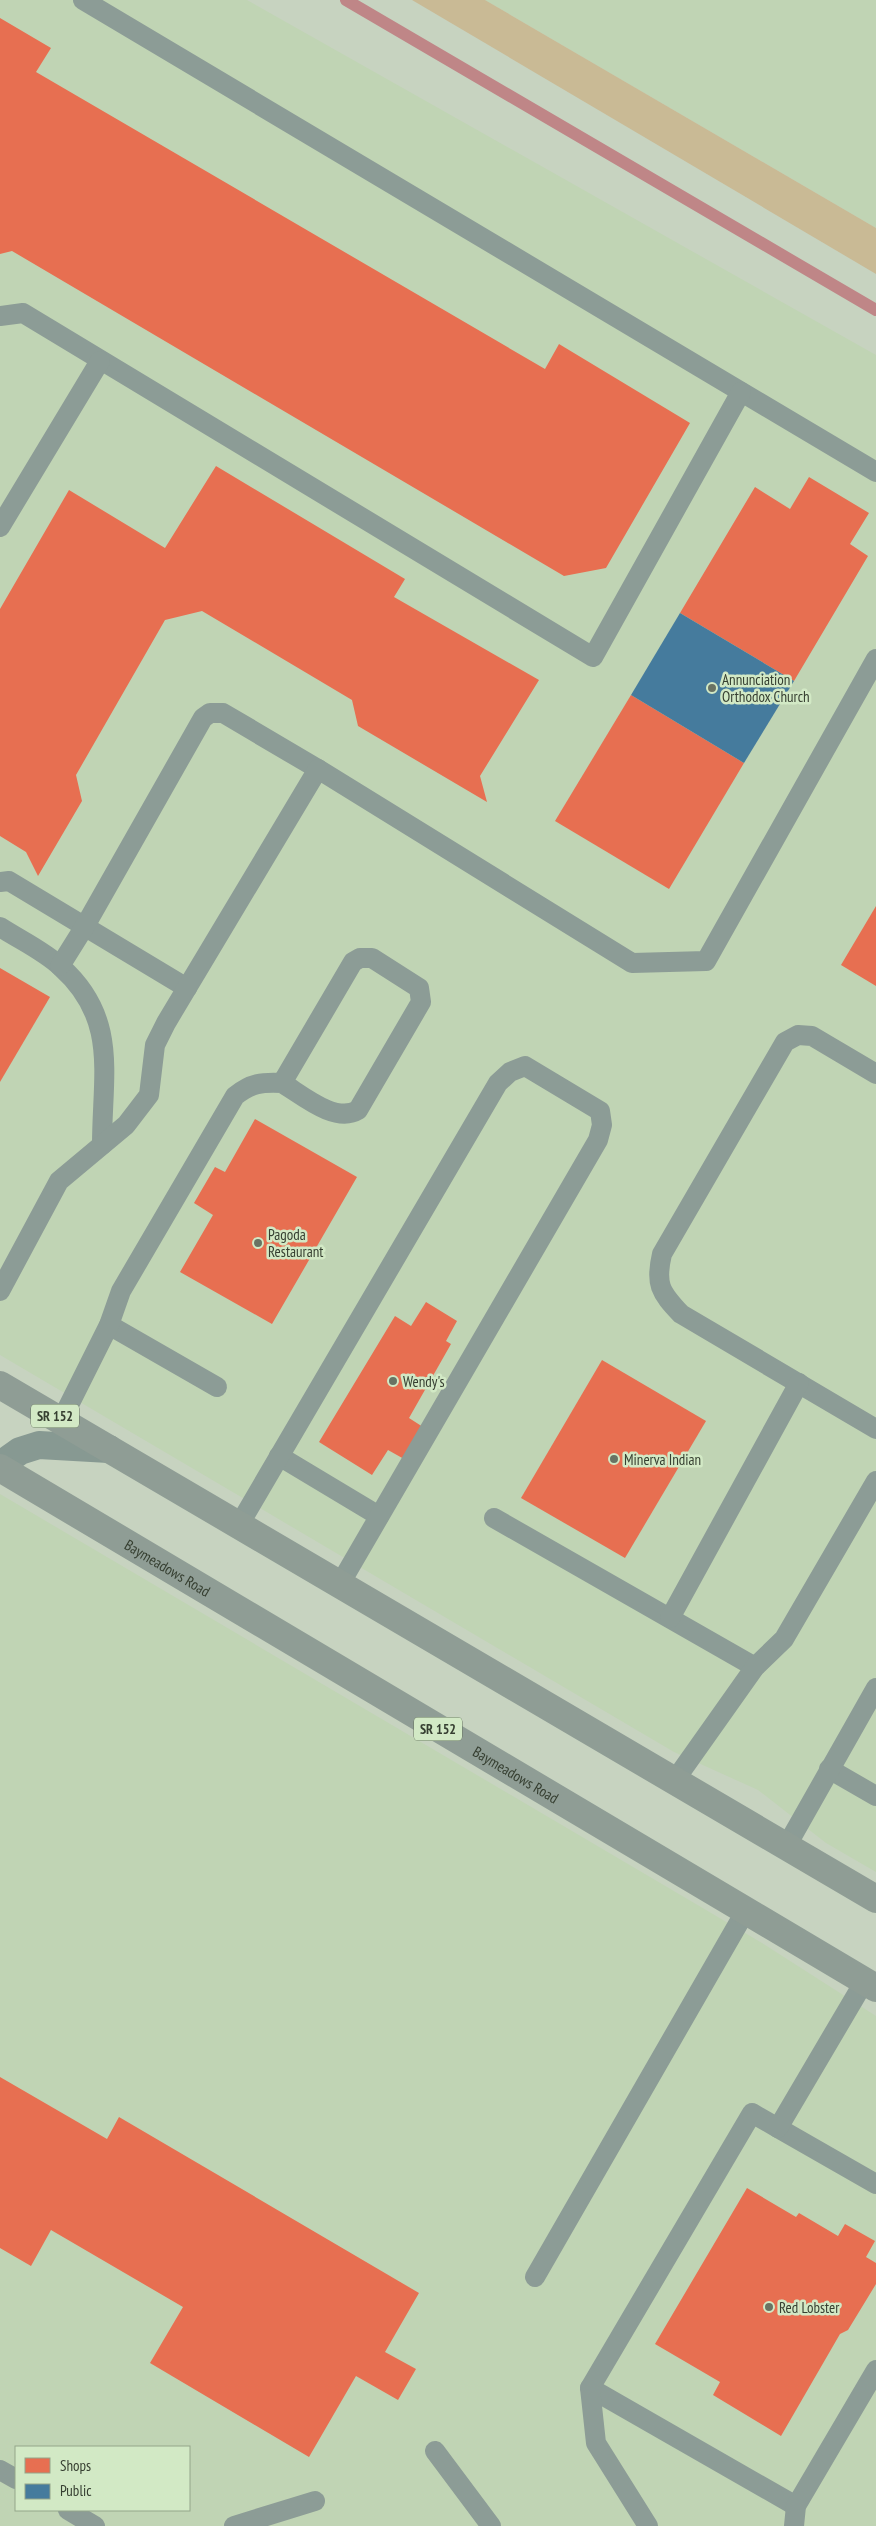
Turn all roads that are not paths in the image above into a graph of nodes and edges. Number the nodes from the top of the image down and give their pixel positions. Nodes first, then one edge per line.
1 (83, 0) edge
2 (0, 316) edge
3 (100, 361) junction
4 (741, 392) junction
5 (876, 472) edge
6 (0, 527) edge
7 (876, 659) edge
8 (318, 769) junction
9 (0, 882) edge
10 (85, 926) junction
11 (0, 927) edge
12 (60, 966) junction
13 (187, 988) junction
14 (876, 1074) edge
15 (282, 1083) junction
16 (102, 1145) junction
17 (0, 1291) edge
18 (110, 1325) junction
19 (799, 1383) junction
20 (0, 1385) edge
21 (217, 1387) dead end
22 (62, 1419) junction
23 (876, 1429) edge
24 (109, 1449) junction
25 (279, 1456) junction
26 (0, 1467) edge
27 (876, 1481) edge
28 (379, 1516) junction
29 (494, 1518) dead end
30 (239, 1525) junction
31 (340, 1584) junction
32 (670, 1618) junction
33 (755, 1667) junction
34 (876, 1688) edge
35 (829, 1769) junction
36 (675, 1780) junction
37 (876, 1796) edge
38 (786, 1847) junction
39 (876, 1899) edge
40 (745, 1912) junction
41 (870, 1985) edge
42 (778, 2128) junction
43 (876, 2184) edge
44 (534, 2277) dead end
45 (876, 2370) edge
46 (590, 2388) junction
47 (435, 2451) dead end
48 (0, 2470) edge
49 (15, 2478) edge
50 (315, 2501) dead end
51 (796, 2506) junction
52 (70, 2511) edge
53 (95, 2526) edge
54 (234, 2526) edge
55 (491, 2526) edge
56 (648, 2526) edge
57 (794, 2526) edge

1 - 4 lane
2 - 3 lane
3 - 4 lane
3 - 6 lane
4 - 5 lane
7 - 8 lane
8 - 10 lane
8 - 13 lane
9 - 10 lane
10 - 12 lane
10 - 13 lane
11 - 12 lane
12 - 16 lane
13 - 16 lane
14 - 19 lane
15 - 15 lane
15 - 18 lane
16 - 17 lane
18 - 21 lane
18 - 22 lane
19 - 23 lane
19 - 32 lane
20 - 22 main road, SR 152
22 - 24 main road, SR 152
24 - 26 main road
24 - 30 main road, SR 152
25 - 28 lane
25 - 28 lane
25 - 30 lane
26 - 40 main road, Baymeadows Road / SR 152
27 - 33 lane
28 - 31 lane
29 - 32 lane
30 - 31 main road, SR 152
31 - 36 main road, SR 152
32 - 33 lane
33 - 36 lane
34 - 35 lane
35 - 37 lane
35 - 38 lane
36 - 38 main road, SR 152
38 - 39 main road, SR 152
40 - 41 main road, Baymeadows Road / SR 152
40 - 44 lane
41 - 42 lane
42 - 43 lane
42 - 46 lane
45 - 51 lane
46 - 51 lane
46 - 56 lane
47 - 55 lane
48 - 49 lane
50 - 54 lane
51 - 57 lane
52 - 53 lane

